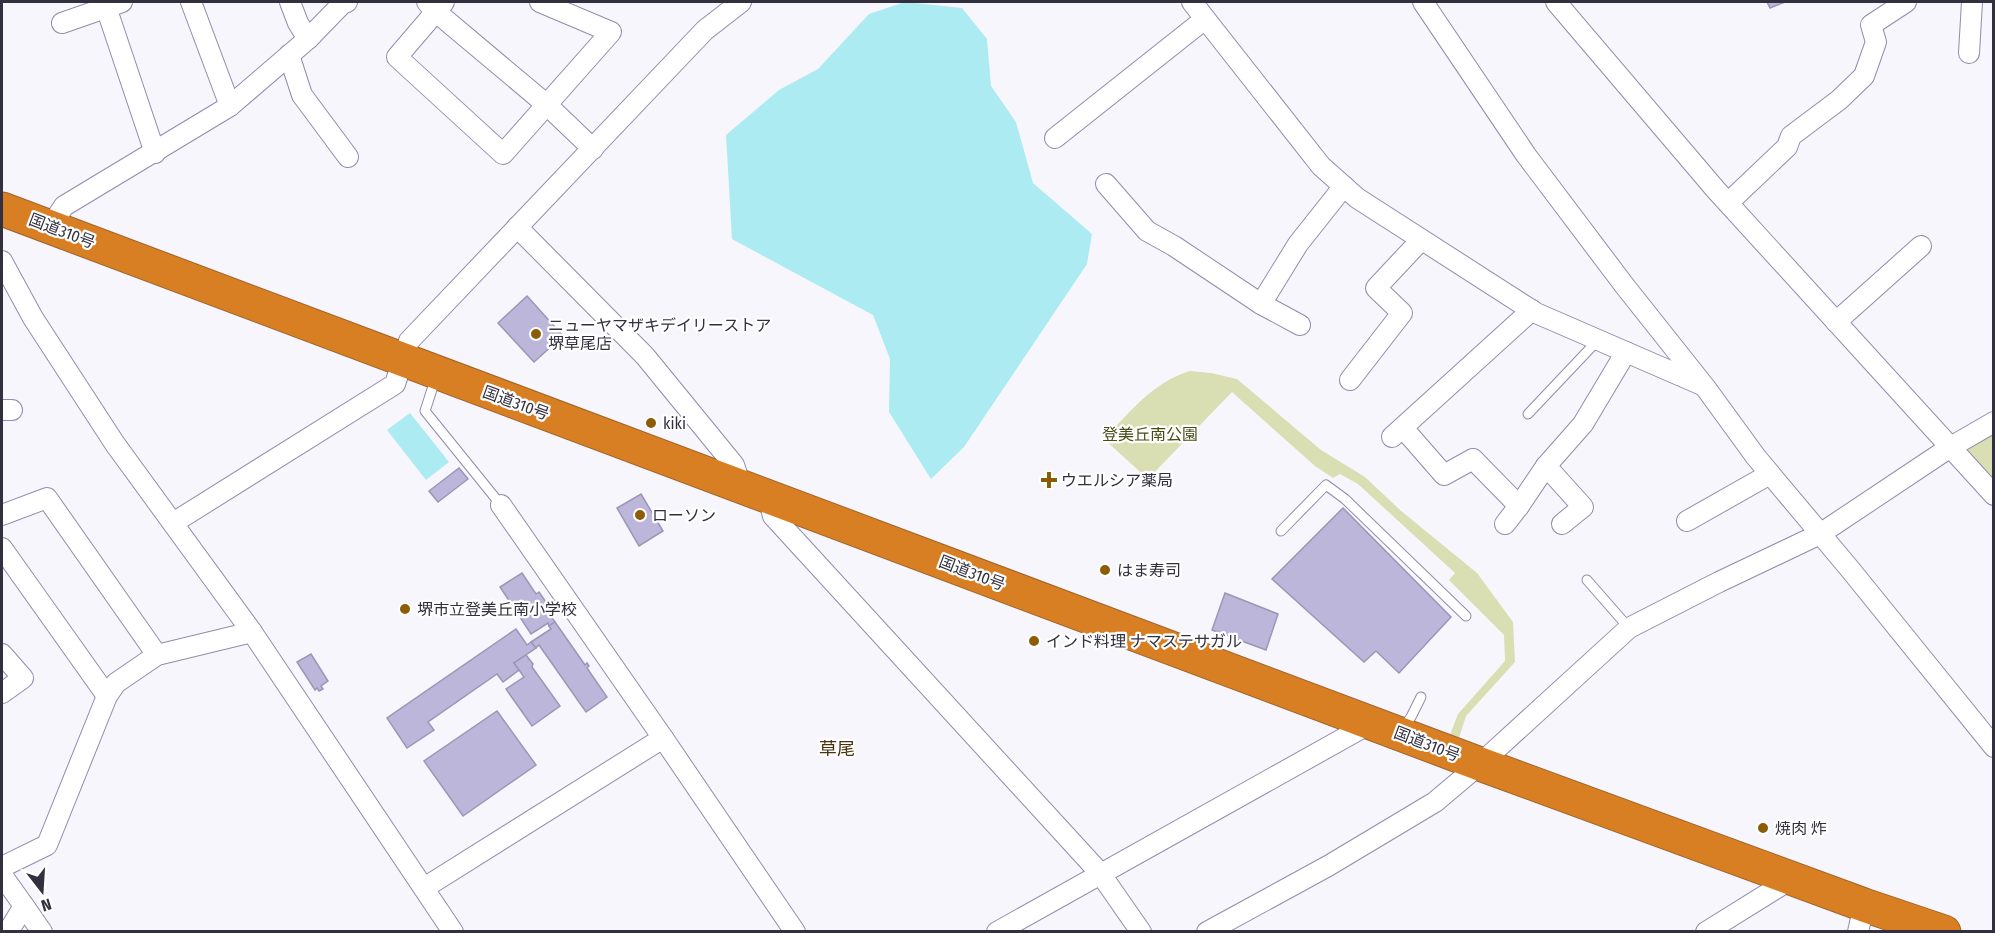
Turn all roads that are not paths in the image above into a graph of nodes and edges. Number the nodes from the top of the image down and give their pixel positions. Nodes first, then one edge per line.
1 (191, 2) edge
2 (290, 2) edge
3 (346, 2) edge
4 (540, 2) edge
5 (741, 2) edge
6 (1192, 2) edge
7 (1423, 2) edge
8 (1556, 2) edge
9 (1906, 2) edge
10 (1972, 2) edge
11 (114, 4) edge
12 (435, 5) edge
13 (1205, 19) junction
14 (62, 23) dead end
15 (308, 39) junction
16 (1969, 53) dead end
17 (289, 55) junction
18 (547, 105) junction
19 (230, 106) junction
20 (1055, 138) dead end
21 (593, 149) junction
22 (155, 153) junction
23 (348, 158) dead end
24 (1106, 184) dead end
25 (1344, 186) junction
26 (1729, 202) junction
27 (2, 209) edge
28 (50, 227) junction
29 (517, 227) junction
30 (1421, 240) junction
31 (1921, 246) dead end
32 (2, 261) edge
33 (1261, 304) junction
34 (1532, 310) junction
35 (1836, 322) junction
36 (1300, 326) dead end
37 (1598, 340) junction
38 (1626, 352) junction
39 (403, 361) junction
40 (438, 374) junction
41 (1350, 380) dead end
42 (1705, 387) junction
43 (1528, 414) dead end
44 (1994, 422) edge
45 (1949, 448) junction
46 (1546, 466) junction
47 (1770, 474) junction
48 (755, 491) junction
49 (1994, 495) edge
50 (501, 505) joint
51 (1519, 506) junction
52 (2, 515) edge
53 (1687, 521) dead end
54 (173, 523) junction
55 (1505, 524) dead end
56 (1563, 524) dead end
57 (1281, 531) dead end
58 (1820, 534) junction
59 (2, 548) edge
60 (1587, 580) dead end
61 (1466, 616) dead end
62 (1629, 628) junction
63 (252, 632) junction
64 (2, 654) edge
65 (157, 656) junction
66 (2, 693) edge
67 (107, 696) junction
68 (1421, 697) dead end
69 (1384, 728) junction
70 (663, 738) junction
71 (1994, 747) edge
72 (1480, 764) junction
73 (2, 867) edge
74 (1100, 873) junction
75 (2, 875) edge
76 (1792, 878) junction
77 (423, 888) junction
78 (24, 906) junction
79 (1861, 918) edge
80 (8, 932) edge
81 (42, 932) edge
82 (453, 932) edge
83 (795, 932) edge
84 (997, 932) edge
85 (1141, 932) edge
86 (1206, 932) edge
87 (1706, 932) edge
88 (1944, 932) edge

1 - 19 street
2 - 15 street
3 - 15 street
4 - 18 street
5 - 21 street
6 - 13 street
7 - 42 street
8 - 26 street
9 - 26 street
10 - 16 street
11 - 14 street
11 - 22 street
12 - 18 street
12 - 18 street
13 - 20 street
13 - 25 street
15 - 17 street
17 - 19 street
17 - 23 street
18 - 21 street
19 - 22 street
21 - 29 street
22 - 28 street
24 - 33 street
25 - 30 street
25 - 33 street
26 - 35 street
27 - 28 highway, 国道310号
28 - 39 highway, 国道310号
29 - 39 street
29 - 48 street
30 - 34 street
30 - 41 street
31 - 35 street
32 - 54 street
33 - 36 street
34 - 37 street
34 - 51 street
35 - 45 street
37 - 38 street
37 - 43 lane
38 - 42 street
38 - 46 street
39 - 40 highway, 国道310号
39 - 54 street
40 - 48 highway, 国道310号
40 - 50 lane
42 - 47 street
44 - 45 street
45 - 49 street
45 - 58 street
46 - 51 street
46 - 56 street
47 - 53 street
47 - 58 street
48 - 69 highway, 国道310号
48 - 74 street
50 - 70 street
51 - 55 street
52 - 65 street
54 - 63 street
57 - 61 lane
58 - 62 street
58 - 71 street
59 - 67 street
60 - 62 lane
62 - 72 street
63 - 65 street
63 - 77 street
64 - 66 street
65 - 67 street
67 - 73 street
68 - 69 lane
69 - 72 highway, 国道310号
69 - 74 street
70 - 77 street
70 - 83 street
72 - 76 highway, 国道310号
72 - 86 street
74 - 84 street
74 - 85 street
75 - 78 street
76 - 79 highway, 国道310号
76 - 87 street
77 - 82 street
78 - 80 street
78 - 81 street
79 - 88 highway, 国道310号

